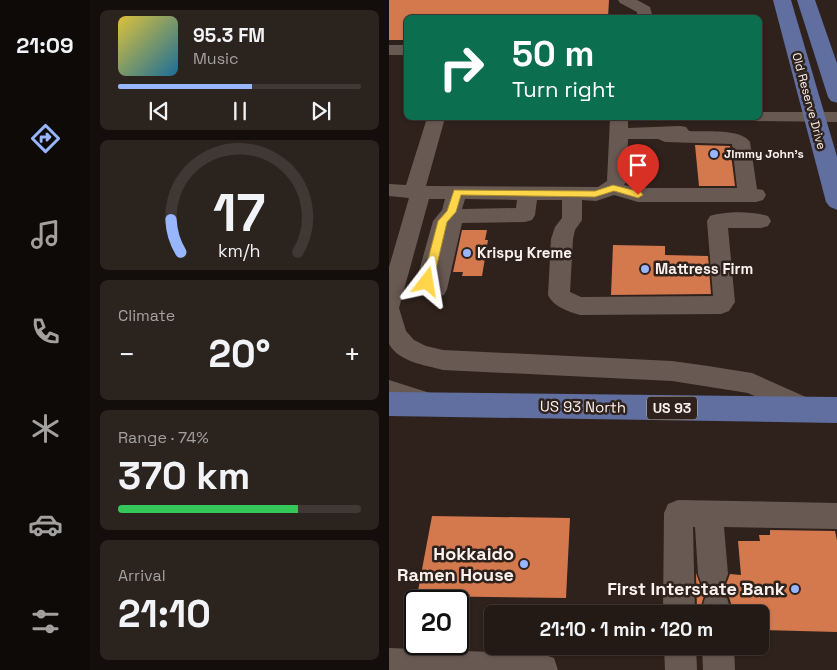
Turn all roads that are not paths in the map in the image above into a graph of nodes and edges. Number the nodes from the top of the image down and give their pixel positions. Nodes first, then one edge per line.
1 (621, 0) edge
2 (625, 0) edge
3 (782, 0) edge
4 (806, 0) edge
5 (621, 15) edge
6 (645, 15) edge
7 (389, 50) edge
8 (404, 50) edge
9 (837, 97) edge
10 (762, 116) edge
11 (837, 116) edge
12 (814, 118) junction
13 (436, 120) edge
14 (619, 126) edge
15 (747, 131) dead end
16 (665, 136) dead end
17 (613, 188) junction
18 (389, 190) edge
19 (417, 192) junction
20 (457, 192) junction
21 (528, 193) junction
22 (572, 194) junction
23 (837, 202) edge
24 (761, 220) dead end
25 (389, 306) edge
26 (389, 311) edge
27 (389, 401) edge
28 (808, 410) junction
29 (837, 410) edge
30 (708, 514) junction
31 (837, 516) edge
32 (713, 574) dead end
33 (679, 605) edge
34 (680, 655) edge
35 (718, 655) edge
36 (389, 664) edge
37 (542, 670) edge
38 (681, 670) edge
39 (719, 670) edge

1 - 5 lane
2 - 6 lane
3 - 12 main road, Old Reserve Drive
4 - 9 main road, Old Reserve Drive
7 - 8 lane
10 - 12 lane
11 - 12 lane
12 - 23 main road, Old Reserve Drive
13 - 19 lane
14 - 15 lane
14 - 17 lane
16 - 17 lane
17 - 22 lane
18 - 19 lane
19 - 20 lane
19 - 25 lane
20 - 21 lane
20 - 21 lane
21 - 22 lane
22 - 24 lane
26 - 28 lane
27 - 28 main road, US 93 North / US 93
28 - 29 main road, US 93 North / US 93
30 - 31 lane
30 - 32 lane
30 - 33 lane
34 - 38 lane
35 - 39 lane
36 - 37 lane

